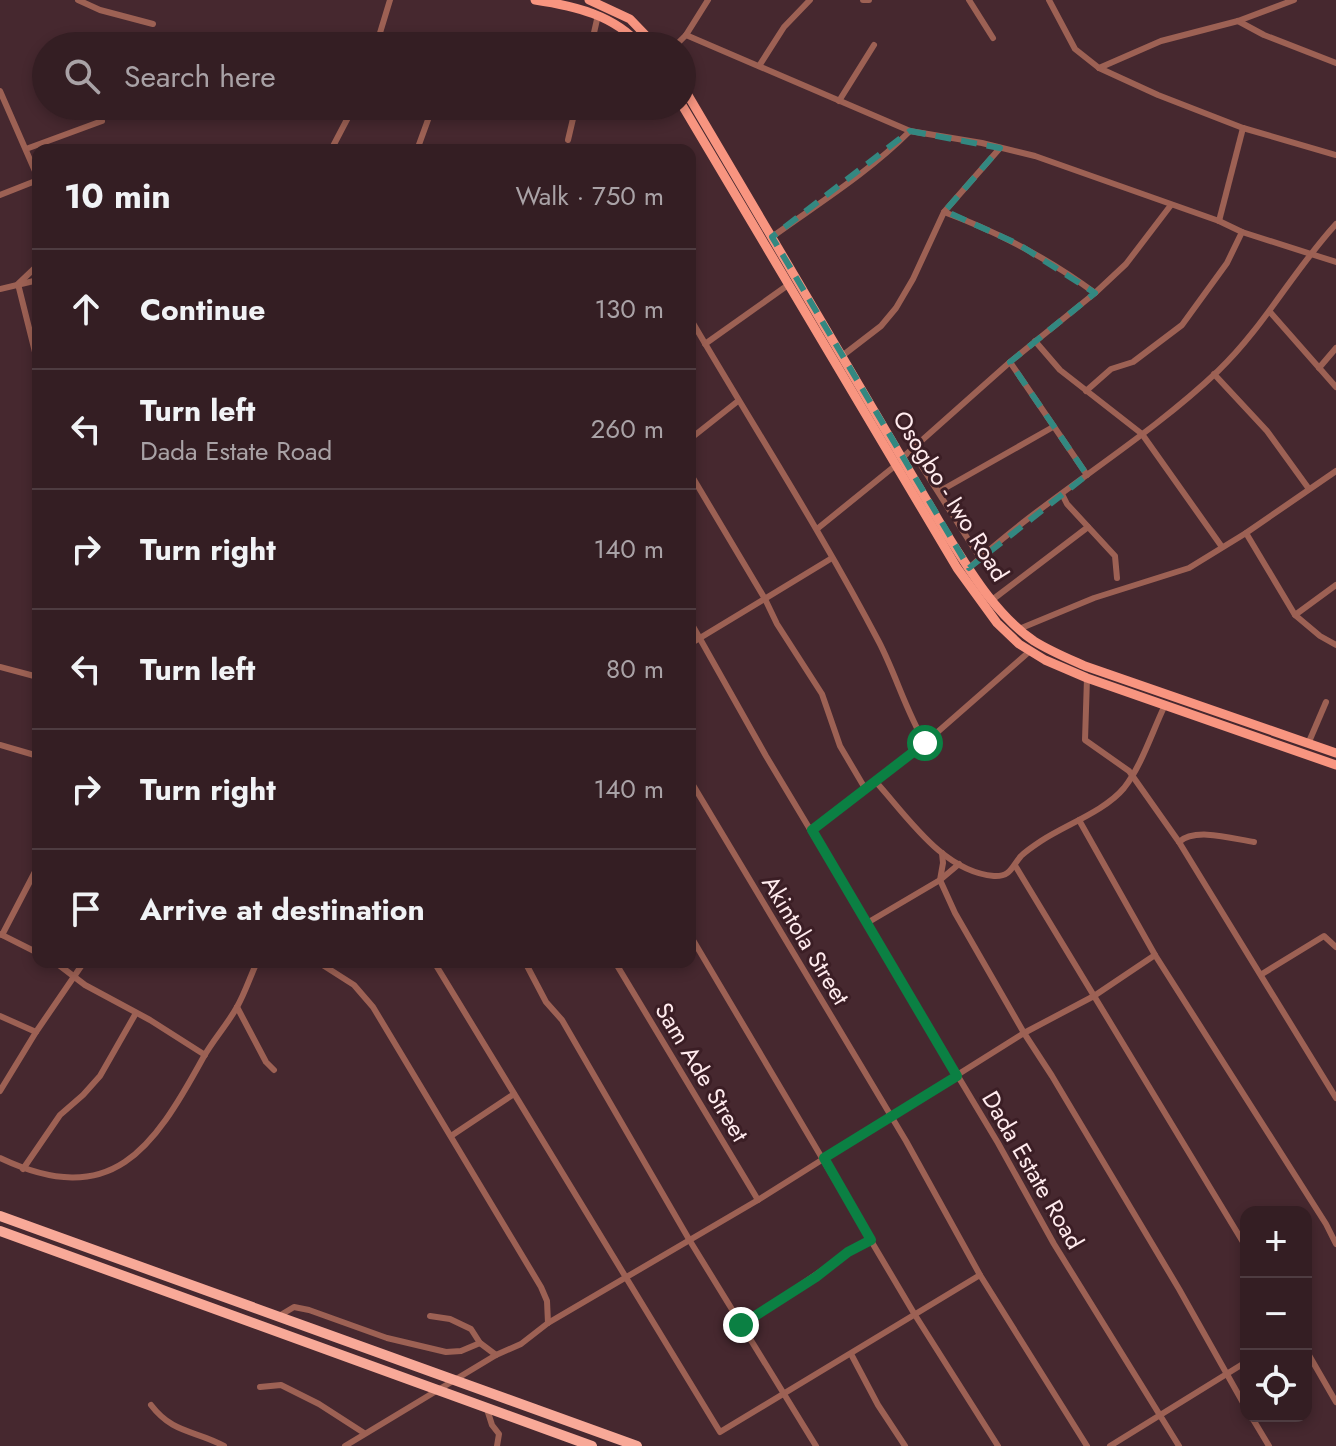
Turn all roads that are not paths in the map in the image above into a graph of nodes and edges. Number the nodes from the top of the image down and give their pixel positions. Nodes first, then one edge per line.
1 (78, 0) edge
2 (390, 0) edge
3 (535, 0) edge
4 (589, 0) edge
5 (708, 0) edge
6 (810, 0) edge
7 (969, 0) edge
8 (1049, 0) edge
9 (1294, 0) edge
10 (598, 15) junction
11 (1238, 21) junction
12 (153, 24) dead end
13 (380, 32) edge
14 (594, 32) edge
15 (626, 32) edge
16 (643, 32) edge
17 (688, 32) edge
18 (993, 38) dead end
19 (696, 39) edge
20 (874, 45) dead end
21 (1336, 63) edge
22 (759, 66) junction
23 (1099, 68) junction
24 (1, 93) edge
25 (839, 101) junction
26 (696, 109) edge
27 (347, 120) edge
28 (428, 120) edge
29 (573, 120) edge
30 (691, 120) edge
31 (102, 121) dead end
32 (1243, 128) junction
33 (910, 131) junction
34 (568, 140) dead end
35 (40, 144) edge
36 (334, 144) edge
37 (419, 144) edge
38 (32, 147) edge
39 (1000, 148) junction
40 (26, 149) junction
41 (1336, 155) edge
42 (32, 164) edge
43 (32, 182) edge
44 (0, 195) edge
45 (1171, 205) junction
46 (944, 212) junction
47 (1219, 221) junction
48 (1336, 224) edge
49 (1242, 232) junction
50 (772, 237) junction
51 (1309, 253) junction
52 (1336, 262) edge
53 (32, 271) edge
54 (32, 281) edge
55 (18, 284) junction
56 (788, 285) junction
57 (0, 289) edge
58 (1095, 293) junction
59 (1270, 312) junction
60 (696, 328) edge
61 (32, 340) edge
62 (1035, 341) junction
63 (705, 344) junction
64 (1336, 348) edge
65 (842, 356) junction
66 (1010, 362) junction
67 (1319, 368) junction
68 (1214, 374) junction
69 (1336, 387) edge
70 (1086, 391) junction
71 (738, 401) junction
72 (1053, 427) junction
73 (696, 434) edge
74 (1142, 434) junction
75 (912, 451) junction
76 (899, 462) junction
77 (1336, 471) edge
78 (1087, 475) junction
79 (696, 483) edge
80 (1309, 489) junction
81 (940, 491) junction
82 (1062, 494) junction
83 (1088, 527) junction
84 (817, 529) junction
85 (1246, 533) junction
86 (1222, 547) junction
87 (832, 558) junction
88 (980, 558) junction
89 (969, 568) junction
90 (1117, 578) dead end
91 (1336, 585) edge
92 (765, 599) junction
93 (992, 600) junction
94 (1295, 615) junction
95 (1019, 629) junction
96 (696, 631) edge
97 (700, 638) junction
98 (696, 640) edge
99 (1336, 645) edge
100 (1030, 651) junction
101 (0, 667) edge
102 (32, 675) edge
103 (1087, 678) junction
104 (1326, 702) dead end
105 (1165, 705) junction
106 (925, 743) junction
107 (1308, 744) junction
108 (0, 745) edge
109 (1336, 753) edge
110 (32, 754) edge
111 (1336, 765) edge
112 (1132, 775) junction
113 (876, 782) junction
114 (696, 790) edge
115 (866, 790) junction
116 (1079, 820) junction
117 (812, 830) junction
118 (1179, 842) junction
119 (1254, 842) dead end
120 (942, 853) junction
121 (959, 864) junction
122 (1016, 867) junction
123 (32, 877) edge
124 (940, 880) junction
125 (867, 923) junction
126 (1, 935) edge
127 (696, 945) edge
128 (1336, 947) edge
129 (32, 950) edge
130 (1155, 955) junction
131 (64, 968) edge
132 (79, 968) edge
133 (254, 968) edge
134 (327, 968) edge
135 (438, 968) edge
136 (528, 968) edge
137 (619, 968) edge
138 (1262, 974) junction
139 (74, 975) junction
140 (1094, 996) junction
141 (237, 1007) junction
142 (136, 1013) junction
143 (0, 1016) edge
144 (36, 1032) junction
145 (1024, 1033) junction
146 (205, 1055) junction
147 (0, 1067) edge
148 (274, 1070) dead end
149 (10, 1072) junction
150 (957, 1076) junction
151 (0, 1091) edge
152 (514, 1094) junction
153 (1336, 1098) edge
154 (891, 1118) junction
155 (451, 1136) junction
156 (0, 1158) edge
157 (824, 1158) junction
158 (23, 1169) junction
159 (758, 1200) junction
160 (0, 1216) edge
161 (1336, 1217) edge
162 (1326, 1224) junction
163 (0, 1231) edge
164 (1240, 1237) edge
165 (871, 1240) junction
166 (690, 1241) junction
167 (1336, 1244) edge
168 (980, 1275) junction
169 (625, 1279) junction
170 (915, 1315) junction
171 (278, 1316) junction
172 (430, 1316) dead end
173 (548, 1323) junction
174 (741, 1325) junction
175 (480, 1343) junction
176 (851, 1354) junction
177 (496, 1355) junction
178 (1312, 1360) edge
179 (1240, 1366) edge
180 (1226, 1375) junction
181 (455, 1380) junction
182 (260, 1387) dead end
183 (439, 1390) junction
184 (784, 1395) junction
185 (1240, 1398) edge
186 (1336, 1402) edge
187 (151, 1405) dead end
188 (486, 1406) junction
189 (1160, 1414) junction
190 (1255, 1422) edge
191 (364, 1433) junction
192 (356, 1443) edge
193 (224, 1446) edge
194 (345, 1446) edge
195 (497, 1446) edge
196 (592, 1446) edge
197 (637, 1446) edge
198 (816, 1446) edge
199 (905, 1446) edge
200 (998, 1446) edge
201 (1087, 1446) edge
202 (1110, 1446) edge
203 (1179, 1446) edge
204 (1269, 1446) edge

1 - 12 street
2 - 13 street
3 - 10 main road
4 - 16 main road
5 - 17 street
6 - 22 street
7 - 18 street
8 - 23 street
9 - 11 street
10 - 14 street
10 - 15 main road
11 - 21 street
11 - 23 street
19 - 22 street
20 - 25 street
22 - 25 street
23 - 32 street
24 - 40 street
25 - 33 street
26 - 50 main road, Osogbo - Iwo Road
27 - 36 street
28 - 37 street
29 - 34 street
30 - 56 main road, Osogbo - Iwo Road
31 - 35 street
32 - 41 street
32 - 47 street
33 - 39 street
33 - 50 street
38 - 40 street
39 - 45 street
39 - 46 street
40 - 42 street
43 - 44 street
45 - 47 street
45 - 58 street
46 - 58 street
46 - 65 street
47 - 49 street
48 - 51 street
49 - 51 street
49 - 70 street
50 - 65 main road, Osogbo - Iwo Road
51 - 52 street
51 - 59 street
53 - 55 street
54 - 55 street
55 - 57 street
55 - 61 street
56 - 63 street
56 - 76 main road, Osogbo - Iwo Road
58 - 62 street
59 - 67 street
59 - 68 street
60 - 63 street
62 - 66 street
62 - 70 street
63 - 71 street
64 - 67 street
65 - 76 main road, Osogbo - Iwo Road
66 - 72 street
66 - 75 street
67 - 69 street
68 - 74 street
68 - 80 street
70 - 74 street
71 - 73 street
71 - 84 street
72 - 78 street
72 - 81 street
74 - 78 street
74 - 86 street
75 - 76 street
75 - 81 street
76 - 84 street
76 - 89 main road, Osogbo - Iwo Road
76 - 100 main road, Osogbo - Iwo Road
77 - 80 street
78 - 82 street
79 - 92 street
80 - 85 street
81 - 88 street
82 - 83 street
82 - 88 street
83 - 90 street
83 - 93 street
84 - 87 street
85 - 86 street
85 - 94 street
86 - 95 street
87 - 92 street
87 - 106 street
88 - 89 street
89 - 93 main road, Osogbo - Iwo Road
91 - 94 street
92 - 97 street
92 - 115 street
93 - 95 main road, Osogbo - Iwo Road
94 - 99 street
95 - 107 main road, Osogbo - Iwo Road
96 - 97 street, Dada Estate Road
97 - 98 street
97 - 117 street, Dada Estate Road
100 - 103 main road, Osogbo - Iwo Road
100 - 106 street
101 - 102 street
103 - 105 main road, Osogbo - Iwo Road
103 - 112 street
104 - 107 street
105 - 111 main road, Osogbo - Iwo Road
105 - 112 street
106 - 113 street
107 - 109 main road, Osogbo - Iwo Road
108 - 110 street
112 - 116 street
112 - 118 street
113 - 115 street
113 - 120 street
114 - 154 street, Akintola Street
115 - 117 street
116 - 122 street
116 - 130 street
117 - 125 street, Dada Estate Road
118 - 119 street
118 - 138 street
120 - 121 street
120 - 124 street
121 - 122 street
121 - 124 street
122 - 140 street
123 - 126 street
124 - 125 street
124 - 145 street
125 - 150 street, Dada Estate Road
126 - 129 street
127 - 157 street
128 - 138 street
130 - 140 street
130 - 162 street
131 - 139 street
132 - 139 street
133 - 141 street
134 - 155 street
135 - 152 street
136 - 166 street
137 - 159 street, Sam Ade Street
138 - 153 street
139 - 142 street
139 - 144 street
140 - 145 street
140 - 164 street
141 - 146 street
141 - 148 street
142 - 146 street
142 - 158 street
143 - 144 street
144 - 149 street
145 - 150 street
145 - 180 street
146 - 158 street
147 - 149 street
149 - 151 street
150 - 154 street
150 - 189 street, Dada Estate Road
152 - 155 street
152 - 169 street
154 - 157 street
154 - 168 street, Akintola Street
155 - 173 street
156 - 158 street
157 - 159 street
157 - 165 street
159 - 166 street
160 - 171 highway
161 - 162 street
162 - 167 street
163 - 183 highway
165 - 170 street
165 - 174 street
166 - 169 street
166 - 174 street
168 - 170 street
168 - 201 street, Akintola Street
169 - 173 street
169 - 184 street
170 - 176 street
170 - 200 street
171 - 175 street
171 - 181 highway
172 - 175 street
173 - 177 street
174 - 184 street
175 - 177 street
176 - 184 street
176 - 199 street
177 - 181 street
178 - 186 street
179 - 180 street
180 - 185 street
180 - 189 street
181 - 183 street
181 - 197 highway
182 - 191 street
183 - 188 highway
183 - 191 street
184 - 198 street
187 - 193 street
188 - 195 street
188 - 196 highway
189 - 202 street
189 - 203 street, Dada Estate Road
190 - 204 street
191 - 192 street
192 - 194 street

